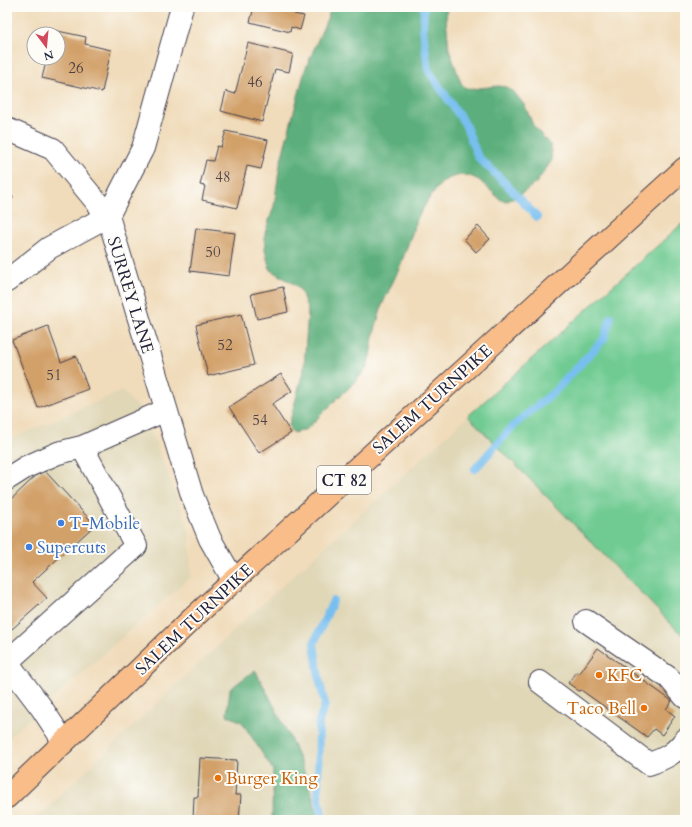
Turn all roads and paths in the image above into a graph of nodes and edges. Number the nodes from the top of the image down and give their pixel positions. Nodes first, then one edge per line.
1 (182, 7) edge
2 (7, 129) edge
3 (685, 168) edge
4 (108, 216) junction
5 (7, 281) edge
6 (166, 410) junction
7 (82, 447) junction
8 (7, 479) edge
9 (234, 581) junction
10 (586, 621) dead end
11 (7, 662) edge
12 (540, 682) dead end
13 (685, 698) edge
14 (685, 740) edge
15 (64, 742) junction
16 (7, 797) edge

1 - 4 street, SURREY LANE
2 - 4 street
3 - 9 main road, SALEM TURNPIKE / CT 82
4 - 5 street
4 - 6 street, SURREY LANE
6 - 7 street
6 - 9 street, SURREY LANE
7 - 8 street
7 - 11 street
9 - 15 main road, SALEM TURNPIKE / CT 82
10 - 13 street
11 - 15 street
12 - 14 street
15 - 16 main road, SALEM TURNPIKE / CT 82

